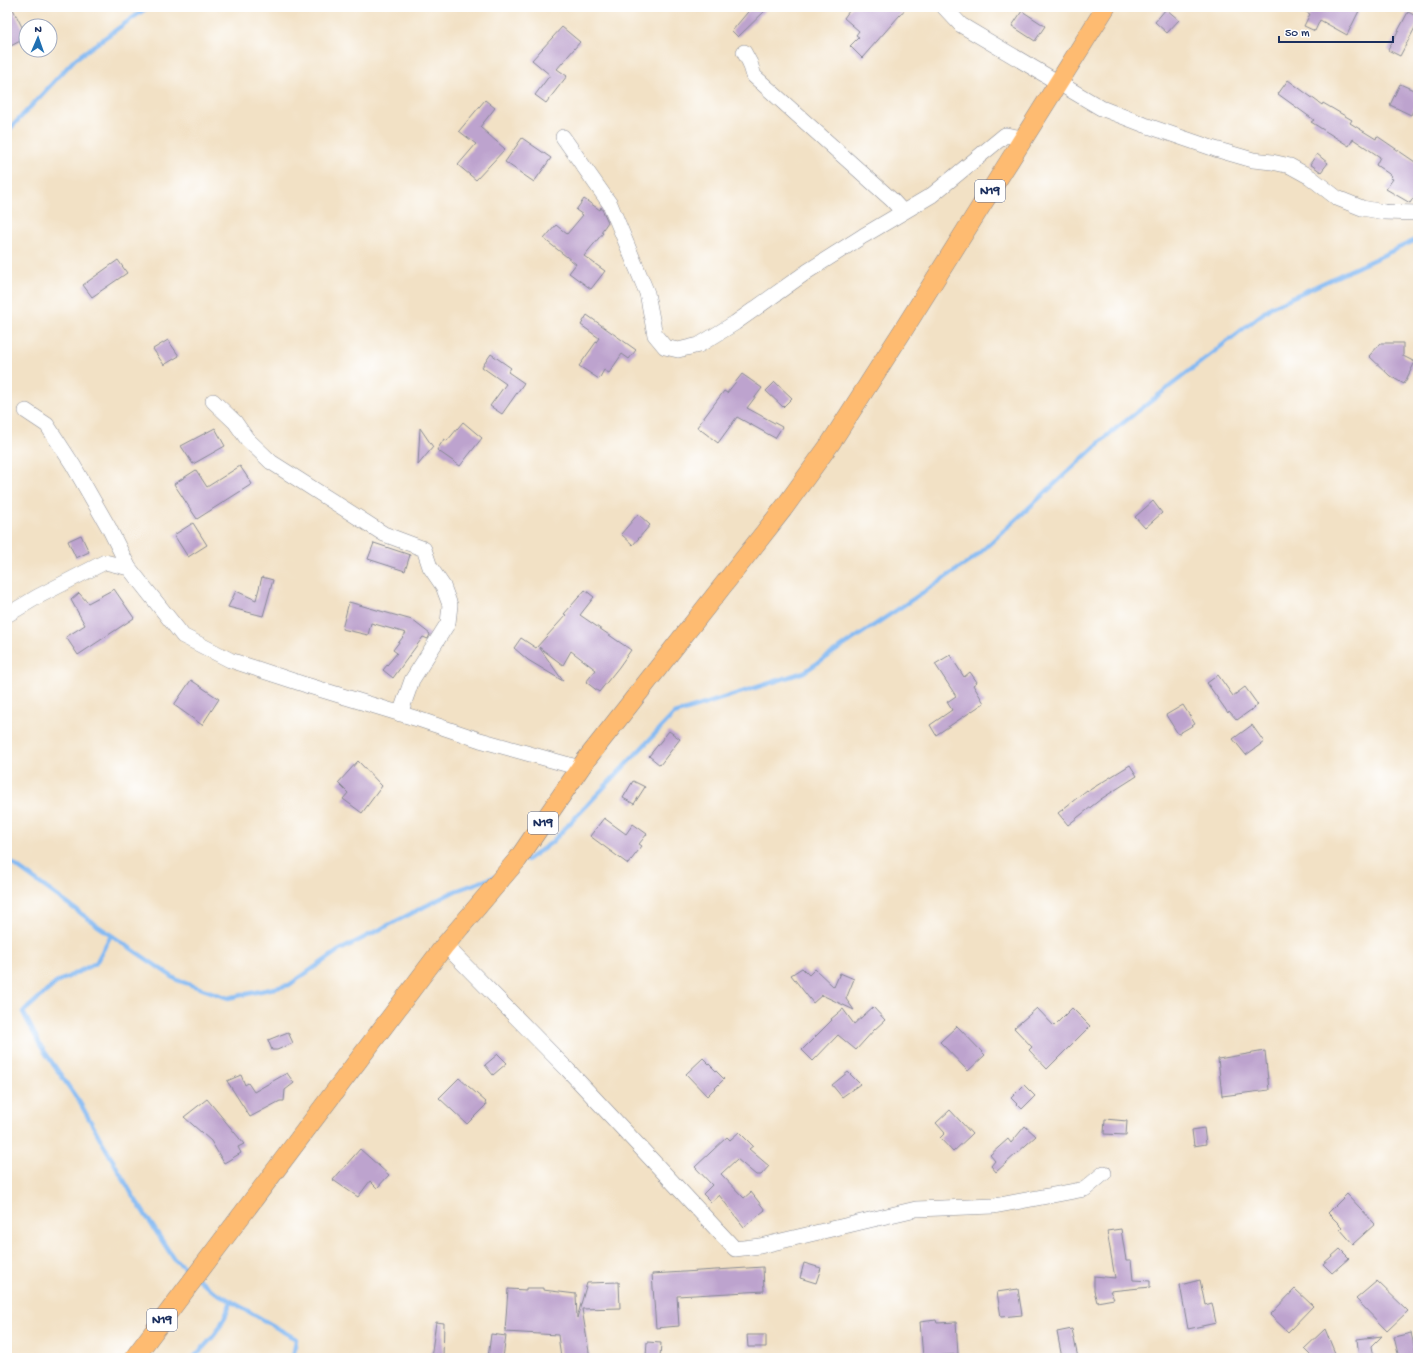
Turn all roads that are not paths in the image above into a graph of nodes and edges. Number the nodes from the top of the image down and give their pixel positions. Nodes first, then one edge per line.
1 (944, 7) edge
2 (1106, 7) edge
3 (744, 52) dead end
4 (1058, 82) junction
5 (563, 137) dead end
6 (1023, 138) junction
7 (903, 212) junction
8 (1418, 213) edge
9 (213, 401) dead end
10 (26, 411) dead end
11 (129, 568) junction
12 (7, 615) edge
13 (400, 714) junction
14 (580, 768) junction
15 (445, 945) junction
16 (1104, 1173) dead end
17 (134, 1358) edge

1 - 4 street
2 - 4 main road, N19
3 - 7 street
4 - 6 main road, N19
4 - 8 street
5 - 7 street
6 - 7 street
6 - 14 main road, N19
9 - 13 street
10 - 11 street
11 - 12 street
11 - 13 street
13 - 14 street
14 - 15 main road, N19
15 - 16 street
15 - 17 main road, N19

